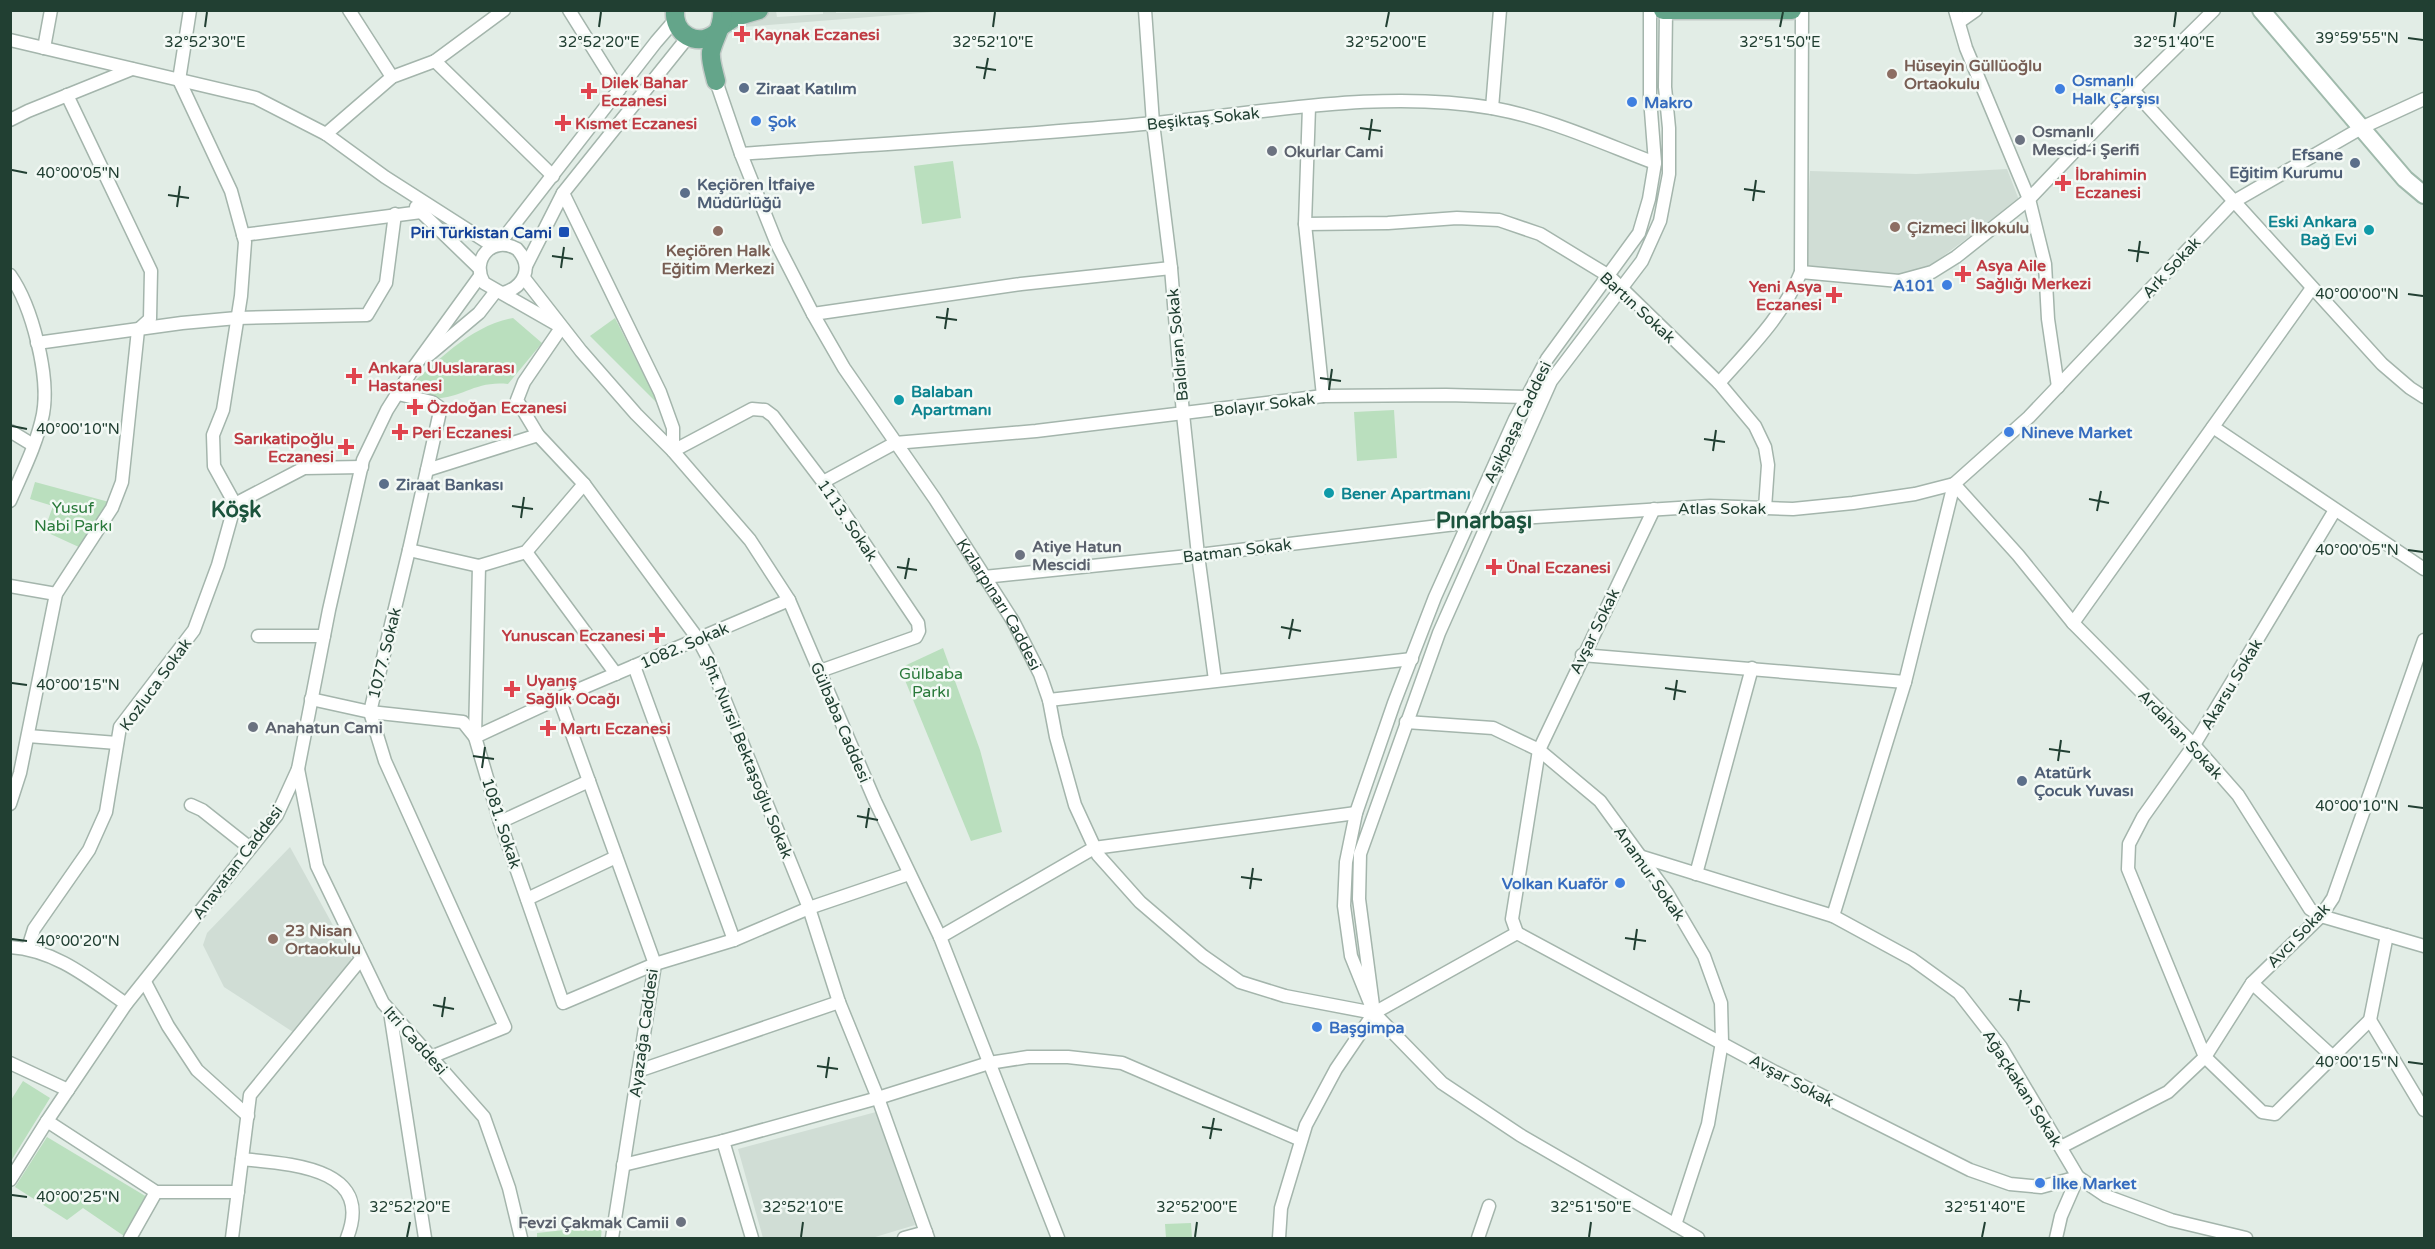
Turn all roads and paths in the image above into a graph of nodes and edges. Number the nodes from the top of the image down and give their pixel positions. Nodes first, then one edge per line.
1 (51, 10) edge
2 (190, 10) edge
3 (349, 10) edge
4 (569, 10) edge
5 (759, 10) edge
6 (1145, 10) edge
7 (1500, 10) edge
8 (1650, 10) edge
9 (1792, 10) edge
10 (1802, 10) edge
11 (1976, 10) edge
12 (2214, 10) edge
13 (2261, 10) edge
14 (500, 11) edge
15 (1665, 11) edge
16 (675, 13) edge
17 (1957, 16) edge
18 (719, 24) edge
19 (689, 37) junction
20 (10, 40) edge
21 (44, 48) junction
22 (435, 61) junction
23 (132, 69) junction
24 (392, 77) junction
25 (179, 80) junction
26 (716, 81) junction
27 (619, 90) junction
28 (2133, 90) junction
29 (67, 95) junction
30 (2424, 99) edge
31 (1309, 107) junction
32 (1492, 108) junction
33 (10, 120) edge
34 (1153, 123) junction
35 (2363, 127) junction
36 (326, 134) junction
37 (741, 154) junction
38 (1655, 163) junction
39 (553, 176) junction
40 (385, 177) junction
41 (563, 193) junction
42 (2424, 195) edge
43 (2029, 199) junction
44 (2233, 202) junction
45 (421, 212) junction
46 (395, 214) junction
47 (1305, 224) junction
48 (243, 235) junction
49 (496, 245) junction
50 (1170, 268) junction
51 (479, 272) junction
52 (525, 272) junction
53 (1801, 272) junction
54 (1609, 276) junction
55 (12, 282) edge
56 (1621, 287) junction
57 (2312, 288) junction
58 (499, 292) junction
59 (813, 314) junction
60 (237, 318) junction
61 (561, 327) junction
62 (138, 330) junction
63 (37, 343) junction
64 (414, 367) junction
65 (1719, 383) junction
66 (2058, 387) junction
67 (398, 394) junction
68 (1323, 396) junction
69 (2424, 397) edge
70 (1527, 398) junction
71 (1183, 414) junction
72 (2213, 427) junction
73 (10, 431) edge
74 (538, 435) junction
75 (895, 443) junction
76 (33, 445) junction
77 (673, 451) junction
78 (362, 467) junction
79 (427, 470) junction
80 (823, 482) junction
81 (584, 484) junction
82 (1954, 484) junction
83 (10, 501) edge
84 (235, 504) junction
85 (1765, 508) junction
86 (1654, 509) junction
87 (2335, 510) junction
88 (1489, 520) junction
89 (1469, 521) junction
90 (410, 550) junction
91 (526, 552) junction
92 (1198, 555) junction
93 (479, 566) junction
94 (2424, 569) edge
95 (984, 577) junction
96 (10, 586) edge
97 (56, 594) junction
98 (789, 600) junction
99 (2073, 623) junction
100 (258, 636) dead end
101 (324, 636) junction
102 (698, 639) junction
103 (2424, 640) edge
104 (1582, 656) junction
105 (1412, 659) junction
106 (634, 666) junction
107 (1752, 668) junction
108 (820, 671) junction
109 (616, 674) junction
110 (1215, 680) junction
111 (1905, 682) junction
112 (559, 698) junction
113 (311, 699) junction
114 (1049, 700) junction
115 (370, 712) junction
116 (1406, 722) junction
117 (28, 736) junction
118 (475, 737) junction
119 (117, 743) junction
120 (2194, 745) junction
121 (1539, 750) junction
122 (298, 769) junction
123 (589, 781) junction
124 (10, 804) edge
125 (191, 805) dead end
126 (1356, 813) junction
127 (500, 822) junction
128 (250, 848) junction
129 (1094, 848) junction
130 (1639, 856) junction
131 (616, 857) junction
132 (909, 874) junction
133 (1696, 874) junction
134 (527, 899) junction
135 (809, 908) junction
136 (1833, 916) junction
137 (2320, 916) junction
138 (1517, 933) junction
139 (2387, 935) junction
140 (940, 937) junction
141 (734, 940) junction
142 (2424, 946) edge
143 (10, 947) edge
144 (28, 948) junction
145 (361, 958) junction
146 (655, 964) junction
147 (144, 982) junction
148 (2252, 982) junction
149 (839, 1002) junction
150 (126, 1004) junction
151 (389, 1010) junction
152 (1374, 1013) junction
153 (2370, 1020) junction
154 (1722, 1042) junction
155 (2332, 1056) junction
156 (431, 1057) junction
157 (2205, 1057) junction
158 (10, 1063) edge
159 (989, 1063) junction
160 (638, 1071) junction
161 (68, 1090) junction
162 (878, 1098) junction
163 (2424, 1110) edge
164 (248, 1116) junction
165 (47, 1120) junction
166 (1301, 1140) junction
167 (723, 1142) junction
168 (2061, 1147) junction
169 (242, 1159) junction
170 (623, 1165) junction
171 (2078, 1177) junction
172 (10, 1180) edge
173 (156, 1192) junction
174 (238, 1192) junction
175 (1489, 1206) dead end
176 (1675, 1225) junction
177 (927, 1235) edge
178 (130, 1239) edge
179 (232, 1239) edge
180 (347, 1239) edge
181 (425, 1239) edge
182 (521, 1239) edge
183 (612, 1239) edge
184 (752, 1239) edge
185 (904, 1239) edge
186 (1058, 1239) edge
187 (1279, 1239) edge
188 (1478, 1239) edge
189 (1698, 1239) edge
190 (2056, 1239) edge
191 (2246, 1239) edge

1 - 21 street
2 - 25 street
3 - 24 street
4 - 27 street
5 - 18 main road
6 - 34 street, Baldıran Sokak
7 - 32 street
8 - 38 street, Aşıkpaşa Caddesi
9 - 15 main road
10 - 53 street
11 - 17 street
12 - 28 street
13 - 35 main road
14 - 22 street
15 - 56 street, Aşıkpaşa Caddesi
16 - 19 main road
16 - 27 street
17 - 43 street
18 - 19 main road
18 - 26 main road
19 - 26 main road
19 - 41 street
20 - 21 street
21 - 23 street
22 - 24 street
22 - 39 street
23 - 25 street
23 - 29 street
24 - 36 street
25 - 36 street
25 - 48 street
26 - 37 street, Kızlarpınarı Caddesi
27 - 39 street
28 - 43 street
28 - 44 street
29 - 33 street
29 - 62 street
30 - 35 street, Ark Sokak
31 - 32 street, Beşiktaş Sokak
31 - 34 street, Beşiktaş Sokak
31 - 47 street
32 - 38 street, Beşiktaş Sokak
34 - 37 street, Beşiktaş Sokak
34 - 50 street, Baldıran Sokak
35 - 42 main road
35 - 44 street, Ark Sokak
36 - 40 street
37 - 59 street, Kızlarpınarı Caddesi
38 - 54 street, Aşıkpaşa Caddesi
39 - 49 street
40 - 45 street
40 - 49 street
41 - 52 street
41 - 77 street
43 - 53 street
43 - 66 street
44 - 57 street
44 - 66 street, Ark Sokak
45 - 46 street
45 - 51 street
46 - 48 street
46 - 60 street
47 - 54 street, Bartın Sokak
47 - 68 street
48 - 60 street
49 - 51 street
49 - 52 street
50 - 59 street
50 - 71 street, Baldıran Sokak
51 - 58 street
51 - 64 street
52 - 58 street
52 - 61 street, Gülbaba Caddesi
53 - 65 street
54 - 56 street, Bartın Sokak
54 - 70 street, Aşıkpaşa Caddesi
55 - 63 street
56 - 65 street, Bartın Sokak
56 - 88 street, Aşıkpaşa Caddesi
57 - 69 street
57 - 72 street
58 - 61 street
58 - 64 street
59 - 75 street, Kızlarpınarı Caddesi
60 - 62 street
60 - 84 street
61 - 74 street, Şht. Nursil Bektaşoğlu Sokak
61 - 77 street, Gülbaba Caddesi
62 - 63 street
62 - 97 street
63 - 76 street
64 - 67 street, Anavatan Caddesi
65 - 85 street, Bartın Sokak
66 - 82 street, Ark Sokak
67 - 78 street, Anavatan Caddesi
67 - 79 street, 1077. Sokak
68 - 70 street, Bolayır Sokak
68 - 71 street, Bolayır Sokak
70 - 89 street, Aşıkpaşa Caddesi
71 - 75 street, Bolayır Sokak
71 - 92 street, Baldıran Sokak
72 - 87 street
72 - 99 street
73 - 76 street
74 - 79 street
74 - 81 street, Şht. Nursil Bektaşoğlu Sokak
75 - 80 street
75 - 95 street, Kızlarpınarı Caddesi
76 - 83 street
77 - 80 street, 1113. Sokak
77 - 98 street, Gülbaba Caddesi
78 - 84 street
78 - 101 street, Anavatan Caddesi
79 - 90 street, 1077. Sokak
80 - 108 street, 1113. Sokak
81 - 91 street
81 - 102 street, Şht. Nursil Bektaşoğlu Sokak
82 - 85 street, Atlas Sokak
82 - 99 street, Ardahan Sokak
82 - 111 street
84 - 119 street, Kozluca Sokak
85 - 86 street, Atlas Sokak
86 - 88 street, Atlas Sokak
86 - 104 street, Avşar Sokak
87 - 94 street
87 - 120 street, Akarsu Sokak
88 - 89 street, Batman Sokak
88 - 116 street, Aşıkpaşa Caddesi
89 - 92 street, Batman Sokak
89 - 105 street, Aşıkpaşa Caddesi
90 - 93 street
90 - 115 street, 1077. Sokak
91 - 93 street
91 - 109 street
92 - 95 street, Batman Sokak
92 - 110 street, Baldıran Sokak
93 - 118 street, 1081. Sokak
95 - 114 street, Kızlarpınarı Caddesi
96 - 97 street
97 - 117 street
98 - 102 street, 1082. Sokak
98 - 108 street, Gülbaba Caddesi
99 - 120 street, Ardahan Sokak
100 - 101 street
101 - 113 street, Anavatan Caddesi
102 - 106 street, 1082. Sokak
102 - 135 street, Şht. Nursil Bektaşoğlu Sokak
103 - 137 street, Avcı Sokak
104 - 107 street
104 - 121 street, Avşar Sokak
105 - 110 street
105 - 126 street, Aşıkpaşa Caddesi
106 - 109 street, 1082. Sokak
106 - 141 street
107 - 111 street
107 - 133 street
108 - 132 street, Gülbaba Caddesi
109 - 112 street, 1082. Sokak
110 - 114 street
111 - 136 street
112 - 118 street, 1082. Sokak
112 - 123 street, Ayazağa Caddesi
113 - 115 street
113 - 122 street, Anavatan Caddesi
114 - 129 street, Kızlarpınarı Caddesi
115 - 118 street
115 - 156 street, 1077. Sokak
116 - 121 street, Anamur Sokak
116 - 152 street, Aşıkpaşa Caddesi
117 - 119 street
117 - 124 street
118 - 127 street, 1081. Sokak
119 - 144 street, Kozluca Sokak
120 - 137 street, Ardahan Sokak
120 - 157 street, Akarsu Sokak
121 - 130 street, Anamur Sokak
121 - 138 street, Avşar Sokak
122 - 128 street, Anavatan Caddesi
122 - 145 street, Itri Caddesi
123 - 127 street
123 - 131 street, Ayazağa Caddesi
125 - 128 street
126 - 129 street
126 - 152 street, Aşıkpaşa Caddesi
127 - 134 street, 1081. Sokak
128 - 147 street, Anavatan Caddesi
129 - 140 street
129 - 152 street, Kızlarpınarı Caddesi
130 - 133 street, Ağaçkakan Sokak
130 - 154 street, Anamur Sokak
131 - 134 street
131 - 146 street, Ayazağa Caddesi
132 - 135 street
132 - 140 street, Gülbaba Caddesi
133 - 136 street, Ağaçkakan Sokak
134 - 146 street, 1081. Sokak
135 - 141 street
135 - 149 street, Şht. Nursil Bektaşoğlu Sokak
136 - 168 street, Ağaçkakan Sokak
137 - 139 street
137 - 148 street, Avcı Sokak
138 - 152 street
138 - 154 street, Avşar Sokak
139 - 142 street
139 - 153 street
140 - 159 street, Gülbaba Caddesi
141 - 146 street
143 - 144 street
144 - 150 street
145 - 151 street, Itri Caddesi
145 - 164 street
146 - 160 street, Ayazağa Caddesi
147 - 150 street, Anavatan Caddesi
147 - 164 street
148 - 155 street
148 - 157 street, Avcı Sokak
149 - 160 street
149 - 162 street, Şht. Nursil Bektaşoğlu Sokak
150 - 161 street, Anavatan Caddesi
151 - 156 street, Itri Caddesi
151 - 181 street
152 - 166 street
152 - 176 street
153 - 155 street
153 - 163 street
154 - 171 street, Avşar Sokak
154 - 176 street, Anamur Sokak
155 - 157 street
156 - 182 street, Itri Caddesi
157 - 168 street, Avcı Sokak
158 - 161 street
159 - 162 street
159 - 166 street
159 - 186 street, Gülbaba Caddesi
160 - 170 street, Ayazağa Caddesi
161 - 165 street, Anavatan Caddesi
162 - 167 street
162 - 177 street, Şht. Nursil Bektaşoğlu Sokak
164 - 169 street
165 - 172 street, Anavatan Caddesi
165 - 173 street
166 - 187 street
167 - 170 street
167 - 184 street
168 - 171 street, Ağaçkakan Sokak
169 - 174 street
169 - 180 street
170 - 183 street, Ayazağa Caddesi
171 - 190 street
171 - 191 street, Ağaçkakan Sokak
173 - 174 street
173 - 178 street
174 - 179 street
175 - 188 street
176 - 189 street
177 - 185 street

